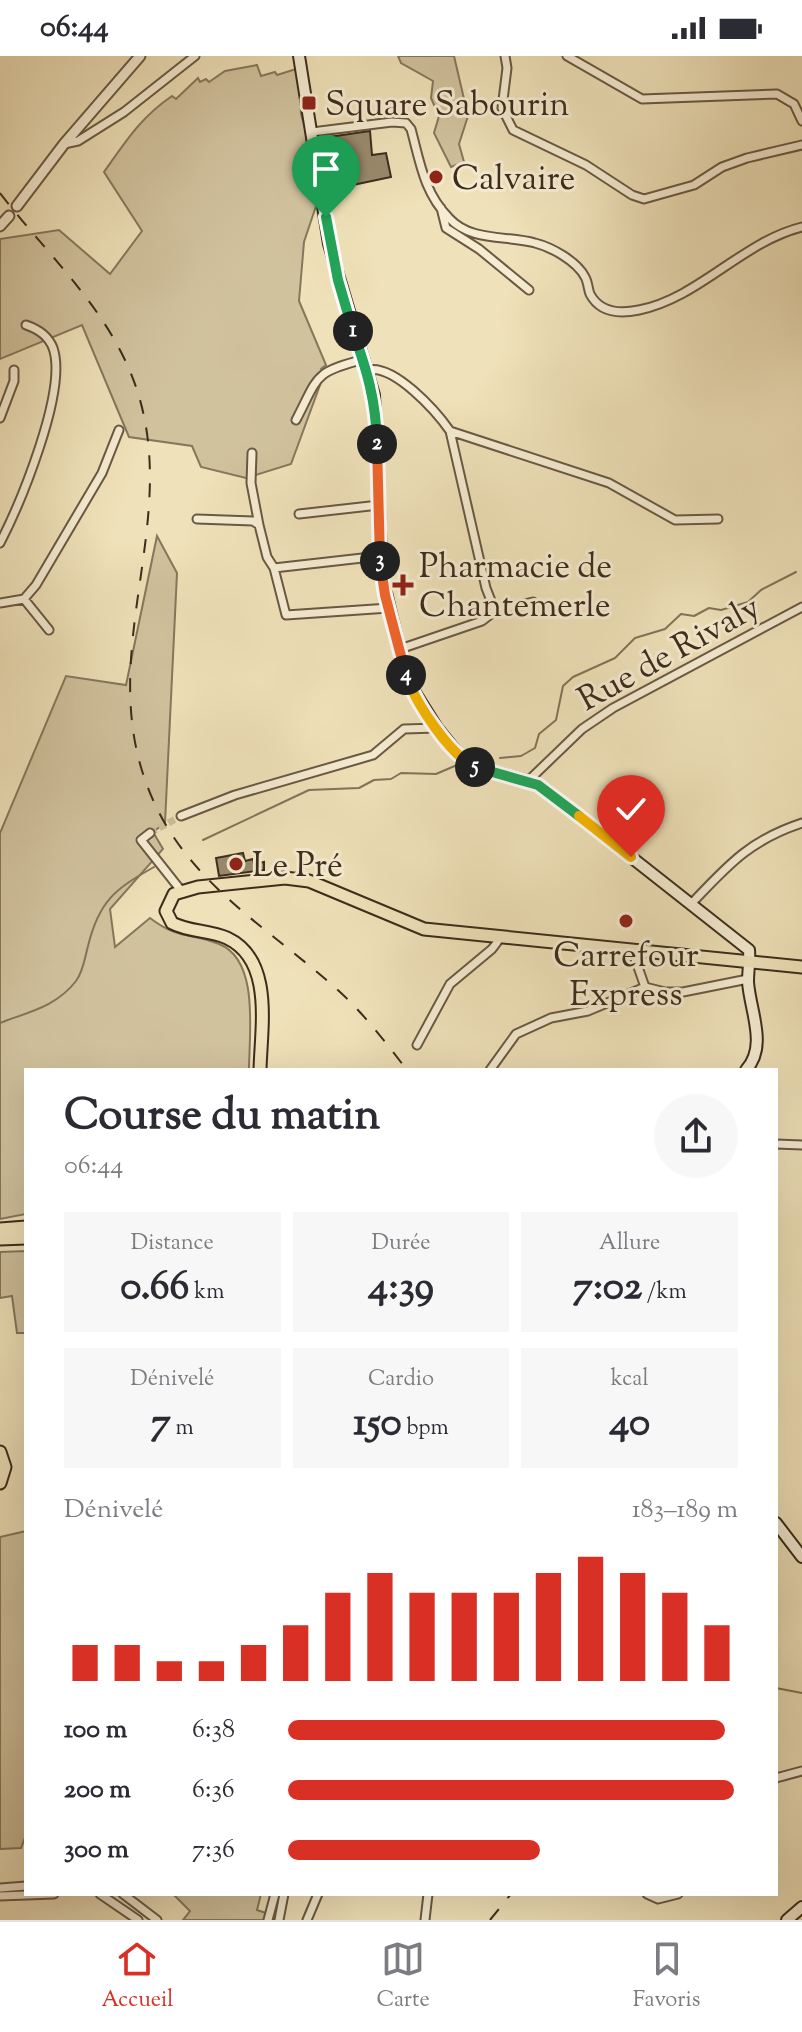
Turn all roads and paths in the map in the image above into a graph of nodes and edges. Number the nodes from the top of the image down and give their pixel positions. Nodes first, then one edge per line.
1 (140, 56) edge
2 (195, 56) edge
3 (299, 56) edge
4 (505, 56) edge
5 (567, 56) edge
6 (802, 121) edge
7 (312, 132) junction
8 (64, 144) junction
9 (802, 145) edge
10 (17, 206) dead end
11 (441, 208) junction
12 (9, 216) dead end
13 (0, 226) edge
14 (802, 227) edge
15 (529, 290) dead end
16 (26, 325) dead end
17 (366, 365) junction
18 (14, 370) dead end
19 (0, 418) edge
20 (296, 420) dead end
21 (119, 430) dead end
22 (450, 431) junction
23 (252, 453) dead end
24 (379, 505) junction
25 (299, 514) dead end
26 (197, 519) dead end
27 (718, 519) dead end
28 (259, 525) junction
29 (3, 531) edge
30 (0, 543) edge
31 (380, 556) junction
32 (274, 568) junction
33 (24, 599) junction
34 (533, 602) dead end
35 (0, 603) edge
36 (802, 607) edge
37 (389, 608) junction
38 (495, 611) junction
39 (49, 630) dead end
40 (400, 649) junction
41 (437, 728) junction
42 (528, 781) junction
43 (181, 816) tunnel mouth
44 (802, 823) edge
45 (150, 833) dead end
46 (182, 892) junction
47 (692, 903) junction
48 (501, 937) junction
49 (632, 950) junction
50 (749, 962) junction
51 (802, 967) edge
52 (748, 979) junction
53 (645, 987) junction
54 (417, 1045) dead end
55 (263, 1068) edge
56 (491, 1068) edge
57 (748, 1068) edge
58 (778, 1144) edge
59 (802, 1145) edge
60 (0, 1452) edge
61 (0, 1483) edge
62 (778, 1526) edge
63 (802, 1557) edge
64 (802, 1771) edge
65 (778, 1777) edge
66 (24, 1886) edge
67 (0, 1888) edge
68 (24, 1895) edge
69 (0, 1896) edge
70 (103, 1896) edge
71 (126, 1896) edge
72 (275, 1896) edge
73 (284, 1896) edge
74 (317, 1896) edge
75 (428, 1896) edge
76 (802, 1907) edge
77 (270, 1917) edge
78 (155, 1919) edge
79 (138, 1920) edge
80 (279, 1920) edge
81 (307, 1920) edge
82 (425, 1920) edge
83 (787, 1920) edge

1 - 8 street
2 - 8 street
3 - 7 main road
4 - 9 street
5 - 6 street
7 - 11 street
7 - 17 main road
8 - 10 street
11 - 14 street
11 - 15 street
12 - 13 street
16 - 29 street
17 - 20 street
17 - 22 street
17 - 24 main road
18 - 19 street
21 - 33 street
22 - 27 street
22 - 38 street
23 - 28 street
24 - 25 street
24 - 31 main road
26 - 28 street
28 - 32 street
29 - 30 street
31 - 32 street
31 - 37 main road
32 - 37 street
33 - 35 street
33 - 39 street
34 - 38 street
36 - 42 street, Rue de Rivaly
37 - 40 main road
38 - 40 street
40 - 41 main road
41 - 42 main road
41 - 43 street
42 - 47 main road
44 - 47 street
45 - 46 street
46 - 48 main road
46 - 55 main road
47 - 50 main road
48 - 49 main road
48 - 54 street
49 - 50 main road
49 - 53 street
50 - 51 main road
50 - 52 main road
52 - 53 street
52 - 57 main road
53 - 56 street
58 - 59 street
60 - 61 main road
62 - 63 main road
64 - 65 street
66 - 67 street
68 - 69 street
70 - 79 street
71 - 78 street
72 - 77 street
73 - 80 street
74 - 81 street
75 - 82 street
76 - 83 main road

